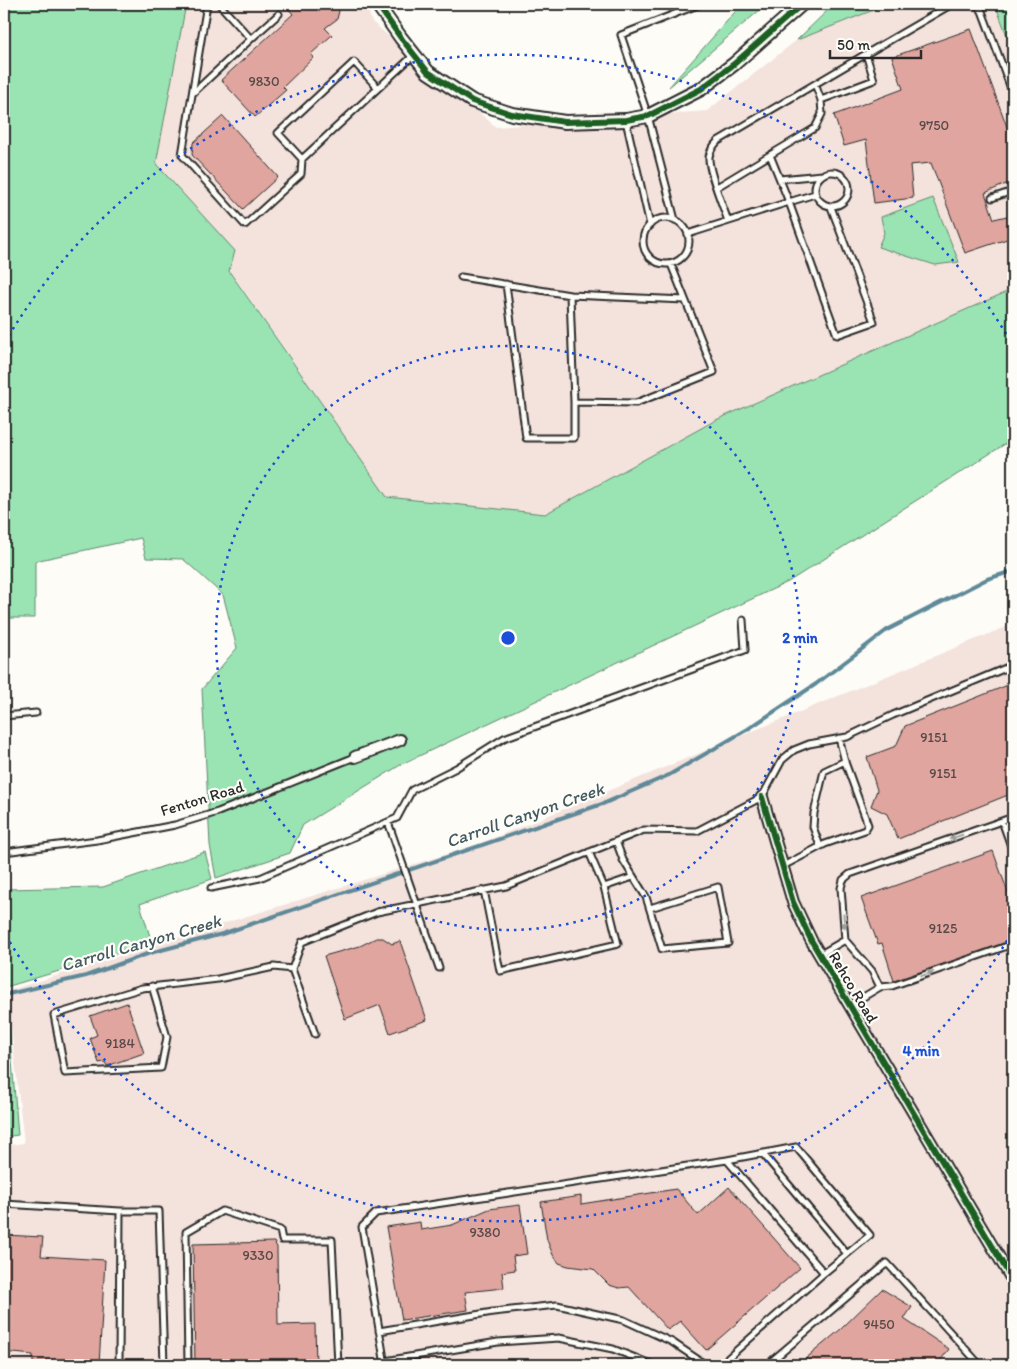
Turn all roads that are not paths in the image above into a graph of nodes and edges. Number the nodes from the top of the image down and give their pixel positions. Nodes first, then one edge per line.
1 (207, 4) edge
2 (219, 4) edge
3 (376, 4) edge
4 (700, 4) edge
5 (802, 4) edge
6 (952, 4) edge
7 (976, 4) edge
8 (279, 14) dead end
9 (251, 39) junction
10 (414, 54) junction
11 (866, 54) junction
12 (815, 84) junction
13 (378, 88) junction
14 (192, 93) junction
15 (1013, 94) edge
16 (821, 100) junction
17 (648, 116) junction
18 (626, 120) junction
19 (770, 155) junction
20 (302, 159) junction
21 (822, 175) junction
22 (780, 180) junction
23 (717, 187) junction
24 (1013, 190) edge
25 (815, 194) junction
26 (992, 198) dead end
27 (789, 202) junction
28 (831, 207) junction
29 (675, 220) junction
30 (728, 221) junction
31 (650, 225) junction
32 (688, 234) junction
33 (671, 264) junction
34 (461, 277) dead end
35 (506, 284) junction
36 (570, 295) junction
37 (685, 300) junction
38 (574, 402) junction
39 (743, 620) dead end
40 (1013, 665) edge
41 (36, 713) dead end
42 (4, 716) edge
43 (839, 738) junction
44 (400, 740) dead end
45 (355, 757) joint
46 (845, 761) junction
47 (762, 797) junction
48 (1013, 817) edge
49 (1002, 821) junction
50 (388, 822) junction
51 (616, 841) junction
52 (820, 846) junction
53 (4, 852) edge
54 (589, 852) junction
55 (1013, 852) edge
56 (782, 866) junction
57 (633, 877) junction
58 (604, 887) junction
59 (211, 888) dead end
60 (484, 890) junction
61 (417, 904) junction
62 (650, 908) junction
63 (845, 940) junction
64 (1013, 944) edge
65 (819, 955) junction
66 (439, 968) dead end
67 (292, 969) junction
68 (152, 986) junction
69 (880, 987) junction
70 (850, 1006) junction
71 (315, 1034) dead end
72 (763, 1154) junction
73 (727, 1160) junction
74 (4, 1204) edge
75 (120, 1211) junction
76 (847, 1254) junction
77 (824, 1273) junction
78 (1013, 1281) edge
79 (380, 1331) junction
80 (385, 1363) edge
81 (119, 1365) edge
82 (164, 1365) edge
83 (188, 1365) edge
84 (338, 1365) edge
85 (653, 1365) edge
86 (706, 1365) edge
87 (720, 1365) edge
88 (767, 1365) edge
89 (980, 1365) edge

1 - 14 lane
2 - 9 lane
3 - 10 street
4 - 17 lane
5 - 17 street
6 - 11 lane
7 - 15 lane
8 - 9 lane
9 - 14 lane
10 - 13 lane
10 - 18 street
11 - 12 lane
11 - 16 lane
12 - 16 lane
12 - 23 lane
13 - 20 lane
13 - 20 lane
14 - 20 lane
16 - 19 lane
17 - 18 street
17 - 29 lane
18 - 31 lane
19 - 22 lane
19 - 23 lane
21 - 22 lane
21 - 25 lane
21 - 28 lane
22 - 27 lane
23 - 30 lane
24 - 26 lane
25 - 27 lane
25 - 28 lane
27 - 28 lane
27 - 30 lane
29 - 31 lane
29 - 32 lane
30 - 32 lane
31 - 33 lane
32 - 33 lane
33 - 37 lane
34 - 35 lane
35 - 36 lane
35 - 38 lane
36 - 37 lane
36 - 38 lane
37 - 38 lane
39 - 50 lane
40 - 43 lane
41 - 42 lane
43 - 46 lane
43 - 47 lane
44 - 45 street, Fenton Road
45 - 53 lane, Fenton Road
46 - 52 lane
46 - 52 lane
47 - 51 lane
47 - 56 street, Rehco Road
48 - 49 lane
49 - 55 lane
49 -> 63 lane
50 - 59 lane
50 - 61 lane
51 - 54 lane
51 - 57 lane
52 - 56 lane
54 - 58 lane
54 - 60 lane
56 - 65 street, Rehco Road
57 - 58 lane
57 - 62 lane
58 - 60 lane
60 - 61 lane
61 - 66 lane
61 - 67 lane
62 - 62 lane
63 - 65 lane
63 - 69 lane
69 -> 64 lane
65 - 70 street, Rehco Road
67 - 68 lane
67 - 71 lane
68 - 68 lane
69 - 70 lane
70 - 78 street, Rehco Road
72 - 73 lane
72 - 76 lane
72 - 76 lane
73 - 77 lane
73 - 79 lane
74 - 75 lane
75 - 81 lane
75 - 82 lane
76 - 77 lane
77 - 87 lane
79 - 80 lane
79 - 86 lane
80 - 85 lane
83 - 84 lane
88 - 89 lane

